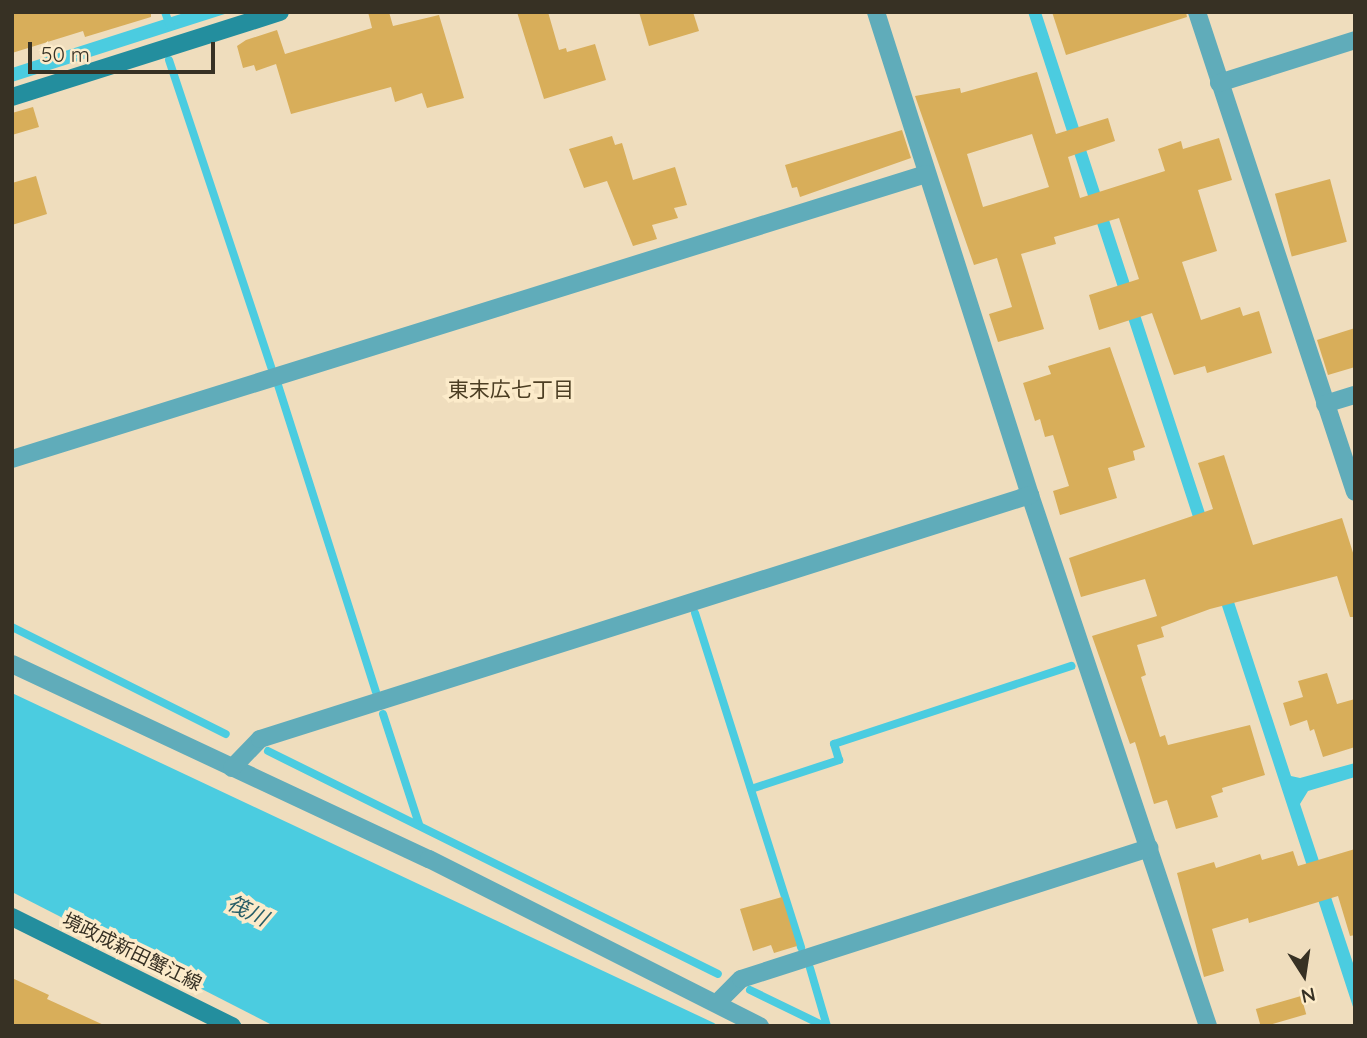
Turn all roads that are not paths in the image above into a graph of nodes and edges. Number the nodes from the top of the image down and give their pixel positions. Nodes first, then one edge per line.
1 (280, 12) edge
2 (876, 12) edge
3 (1197, 12) edge
4 (1355, 40) edge
5 (1219, 83) junction
6 (12, 97) edge
7 (926, 174) junction
8 (1355, 395) edge
9 (1325, 404) junction
10 (12, 459) edge
11 (1355, 492) edge
12 (1030, 495) junction
13 (12, 664) edge
14 (232, 768) junction
15 (1149, 848) junction
16 (12, 917) edge
17 (717, 1003) junction
18 (232, 1026) edge
19 (760, 1026) edge
20 (1208, 1026) edge

1 - 6 street
2 - 7 street
3 - 5 street
4 - 5 street
5 - 9 street
7 - 10 street
7 - 12 street
8 - 9 street
9 - 11 street
12 - 14 street
12 - 15 street
13 - 14 street
14 - 17 street
15 - 17 street
15 - 20 street
16 - 18 street, 境政成新田蟹江線
17 - 19 street

